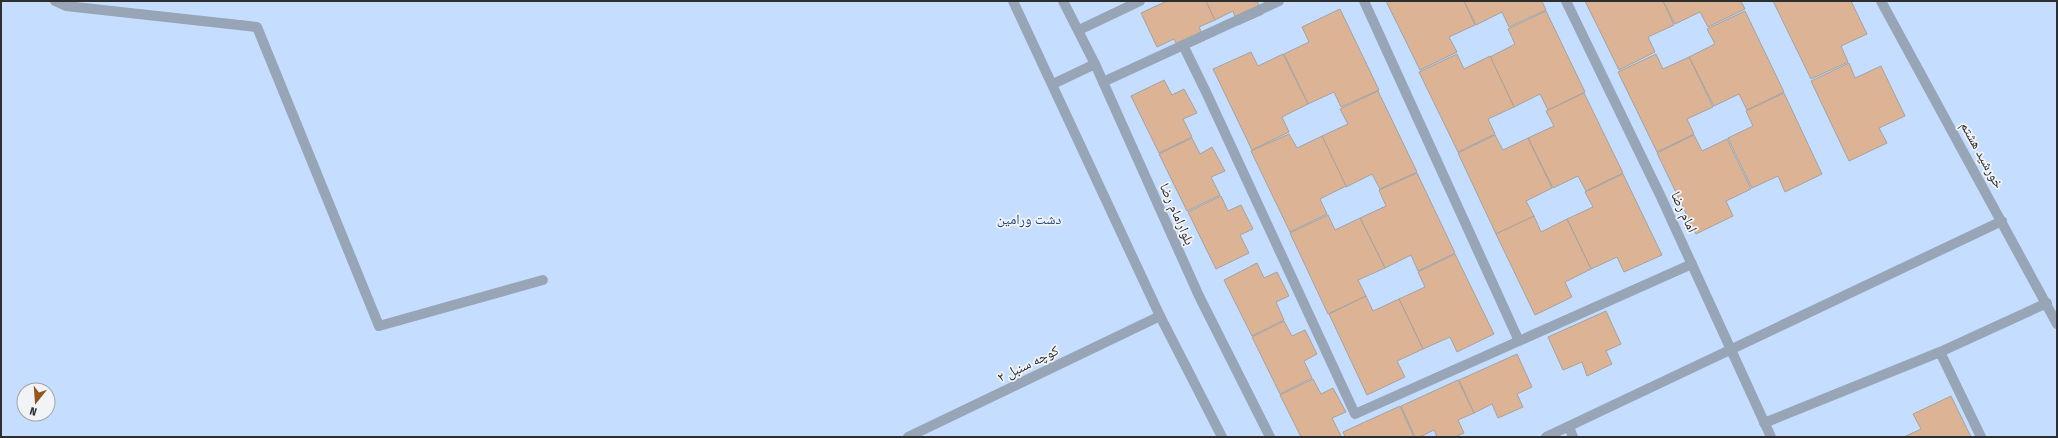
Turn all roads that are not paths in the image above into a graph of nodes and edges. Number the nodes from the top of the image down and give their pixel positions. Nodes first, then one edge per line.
1 (55, 1) edge
2 (1013, 1) edge
3 (1063, 1) edge
4 (1140, 1) edge
5 (1279, 1) edge
6 (1364, 1) edge
7 (1566, 1) edge
8 (1881, 1) edge
9 (1079, 30) junction
10 (1183, 45) junction
11 (1095, 64) junction
12 (1103, 82) junction
13 (1053, 84) junction
14 (2002, 221) junction
15 (1692, 264) junction
16 (542, 280) dead end
17 (2047, 303) junction
18 (1160, 316) junction
19 (2057, 324) edge
20 (1519, 341) junction
21 (1730, 349) junction
22 (1940, 352) junction
23 (1764, 423) junction
24 (1569, 427) junction
25 (908, 437) edge
26 (1222, 437) edge
27 (1270, 437) edge
28 (1546, 437) edge
29 (1574, 437) edge
30 (1771, 437) edge
31 (1981, 437) edge

1 - 16 street
2 - 13 street
3 - 9 street, بلوارامام رضا
4 - 9 street
5 - 10 street
6 - 20 street
7 - 15 street, امام رضا
8 - 14 street, خورشید هشتم
9 - 11 street, بلوارامام رضا
10 - 12 street
10 - 20 street
11 - 12 street, بلوارامام رضا
11 - 13 street
12 - 27 street, بلوارامام رضا
13 - 18 street
14 - 17 street, خورشید هشتم
14 - 21 street
15 - 20 street
15 - 21 street, امام رضا
17 - 19 street, خورشید هشتم
17 - 22 street
18 - 25 street, کوچه سنبل ۲
18 - 26 street
21 - 23 street, امام رضا
21 - 24 street
22 - 23 street
22 - 31 street
23 - 30 street, امام رضا
24 - 28 street
24 - 29 street

